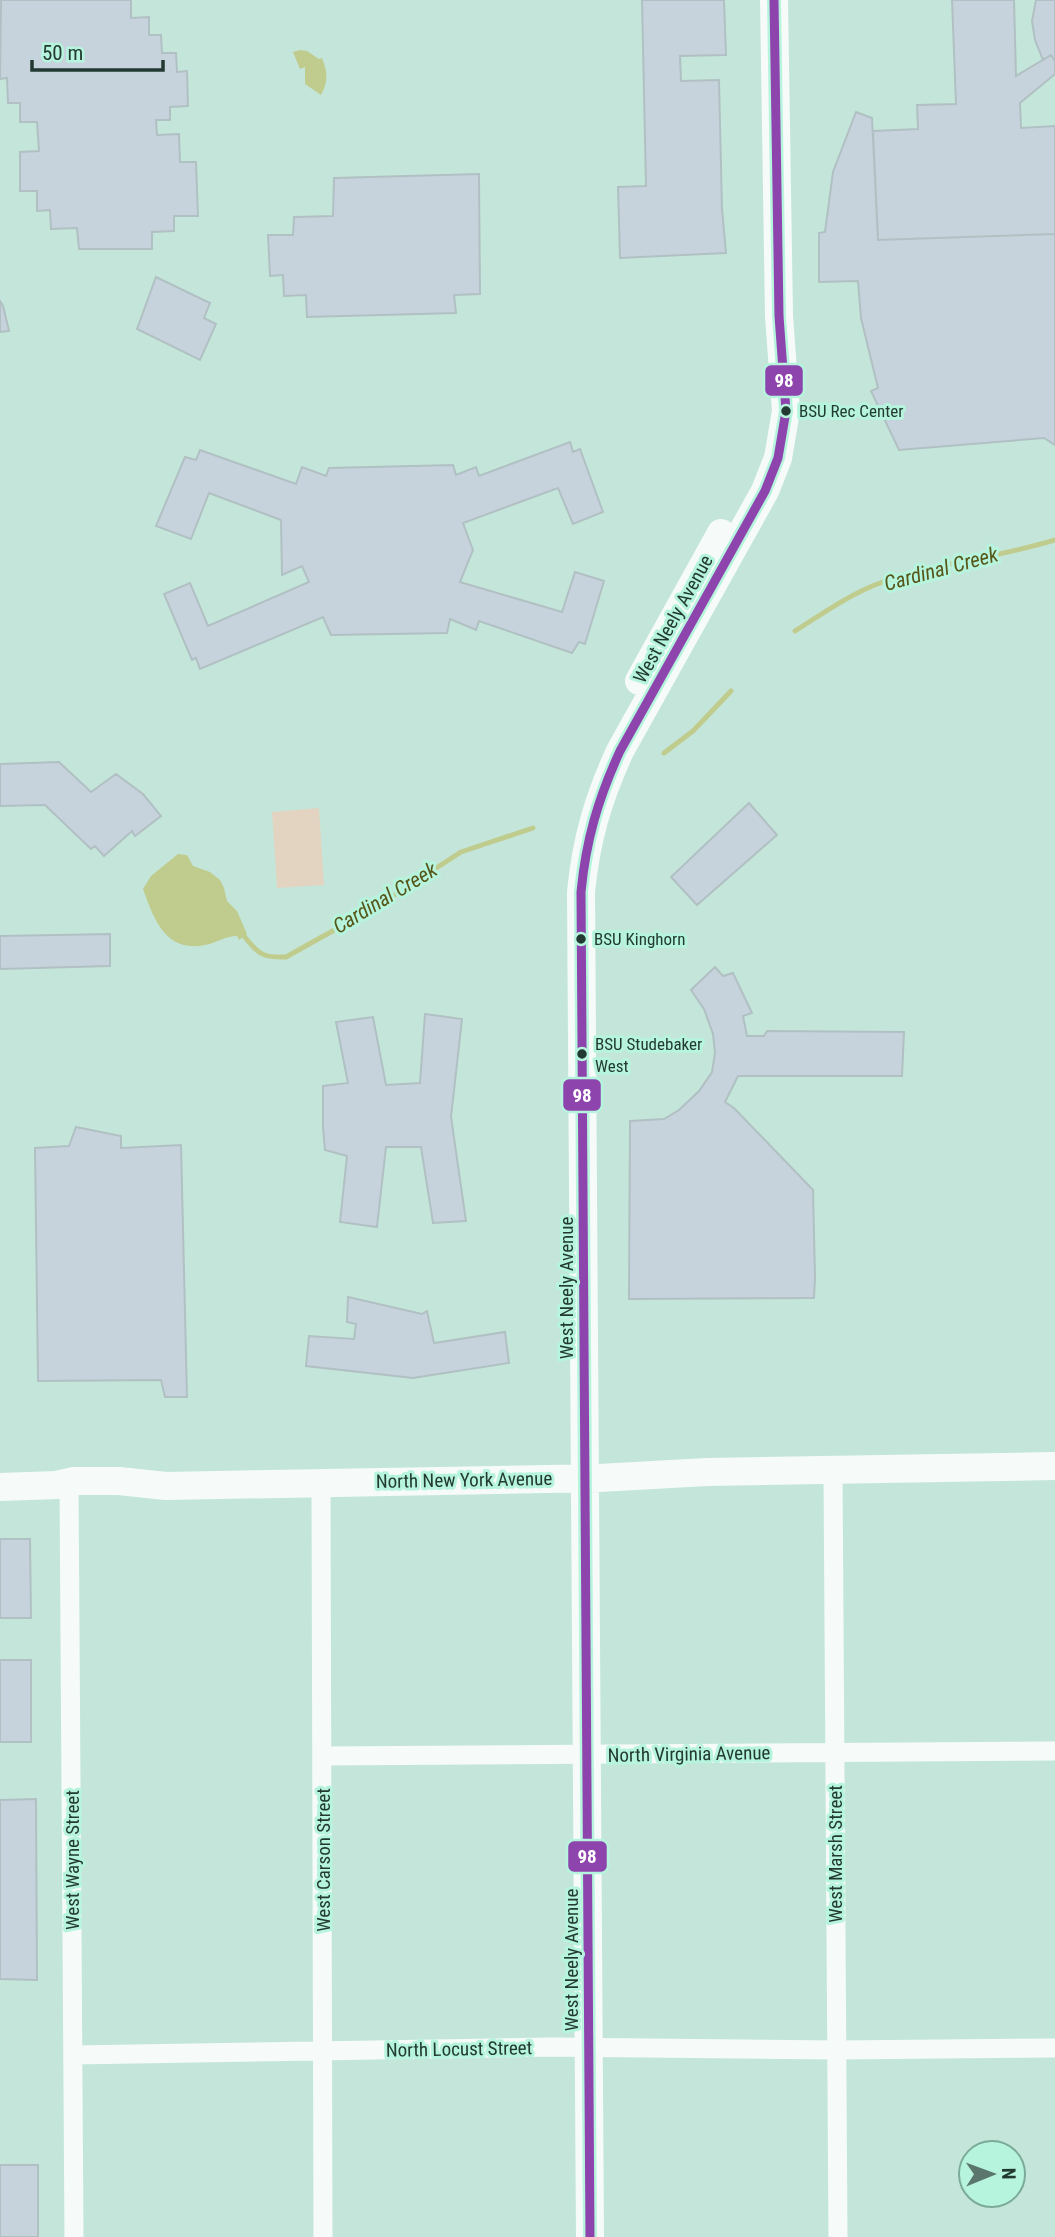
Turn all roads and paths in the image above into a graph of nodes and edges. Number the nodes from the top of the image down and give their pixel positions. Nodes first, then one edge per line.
1 (774, 0) edge
2 (790, 0) edge
3 (775, 128) junction
4 (1055, 1466) edge
5 (834, 1471) junction
6 (576, 1478) junction
7 (69, 1482) junction
8 (321, 1482) junction
9 (0, 1487) edge
10 (835, 1751) junction
11 (1055, 1751) edge
12 (578, 1754) junction
13 (323, 1756) junction
14 (580, 2048) junction
15 (1055, 2048) edge
16 (836, 2050) junction
17 (323, 2051) junction
18 (73, 2055) junction
19 (74, 2237) edge
20 (323, 2237) edge
21 (573, 2237) edge
22 (590, 2237) edge
23 (838, 2237) edge

1 - 3 street, West Neely Avenue
2 - 3 street
3 - 6 street, West Neely Avenue
4 - 5 street, North New York Avenue
5 - 6 street, North New York Avenue
5 - 10 street, West Marsh Street
6 - 8 street, North New York Avenue
6 - 12 street, West Neely Avenue
7 - 8 street, North New York Avenue
7 - 9 street, North New York Avenue
7 - 18 street, West Wayne Street
8 - 13 street, West Carson Street
10 - 11 street, North Virginia Avenue
10 - 12 street, North Virginia Avenue
10 - 16 street, West Marsh Street
12 - 13 street, North Virginia Avenue
12 - 14 street, West Neely Avenue
13 - 17 street, West Carson Street
14 - 16 street, North Locust Street
14 - 17 street, North Locust Street
14 - 21 street, West Neely Avenue
14 - 22 street, West Neely Avenue
15 - 16 street, North Locust Street
16 - 23 street, West Marsh Street
17 - 18 street, North Locust Street
17 - 20 street, West Carson Street
18 - 19 street, West Wayne Street

